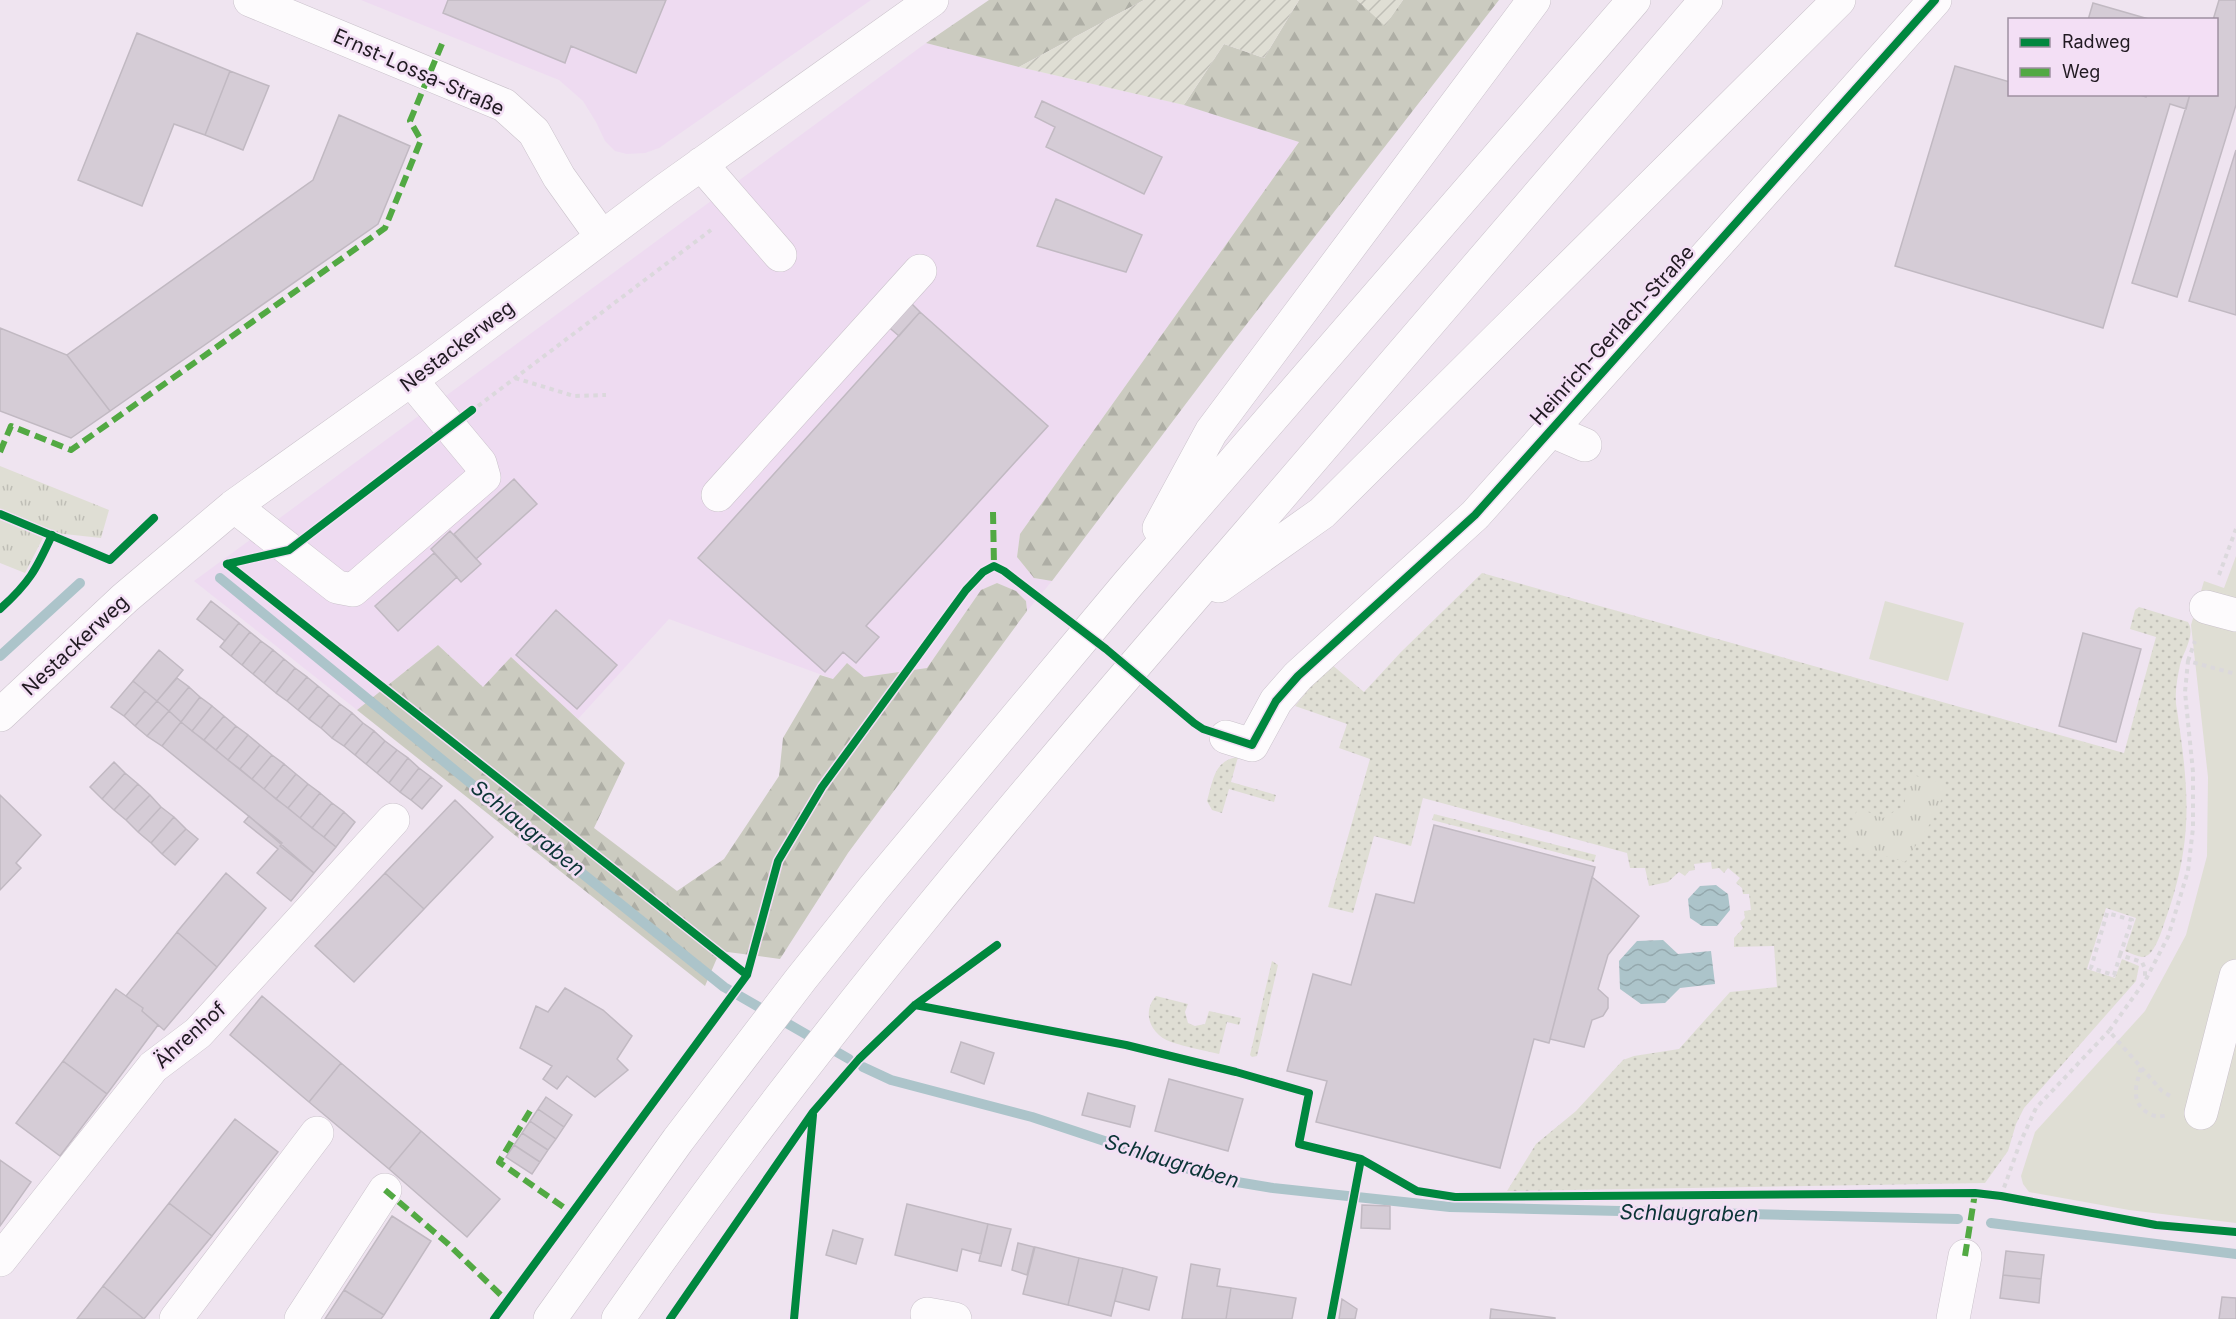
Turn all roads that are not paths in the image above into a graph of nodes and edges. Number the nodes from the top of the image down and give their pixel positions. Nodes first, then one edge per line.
1 (250, 0) edge
2 (932, 0) edge
3 (1534, 0) edge
4 (1634, 0) edge
5 (1706, 0) edge
6 (1839, 0) edge
7 (1935, 0) edge
8 (701, 164) junction
9 (602, 237) junction
10 (780, 255) dead end
11 (920, 271) dead end
12 (411, 380) junction
13 (1550, 430) junction
14 (1585, 445) dead end
15 (718, 495) dead end
16 (234, 506) junction
17 (1128, 584) junction
18 (1176, 617) junction
19 (0, 715) edge
20 (1226, 737) dead end
21 (393, 820) dead end
22 (2236, 976) edge
23 (2192, 1109) road end
24 (316, 1133) dead end
25 (385, 1190) dead end
26 (1965, 1256) dead end
27 (0, 1260) edge
28 (176, 1319) edge
29 (301, 1319) edge
30 (550, 1319) edge
31 (618, 1319) edge
32 (1953, 1319) edge

1 - 9 main road, Ernst-Lossa-Straße
2 - 8 main road, Nestackerweg
3 - 17 main road
4 - 17 main road
5 - 18 main road
6 - 18 main road
7 - 13 main road, Heinrich-Gerlach-Straße
8 - 9 main road, Nestackerweg
8 - 10 main road
9 - 12 main road, Nestackerweg
11 - 15 main road
12 - 16 main road, Nestackerweg
12 - 16 main road
13 - 14 main road
13 - 20 main road, Heinrich-Gerlach-Straße
16 - 19 main road, Nestackerweg
17 - 30 main road
18 - 31 main road
21 - 27 main road, Ährenhof
22 - 23 main road
24 - 28 main road
25 - 29 main road
26 - 32 main road

